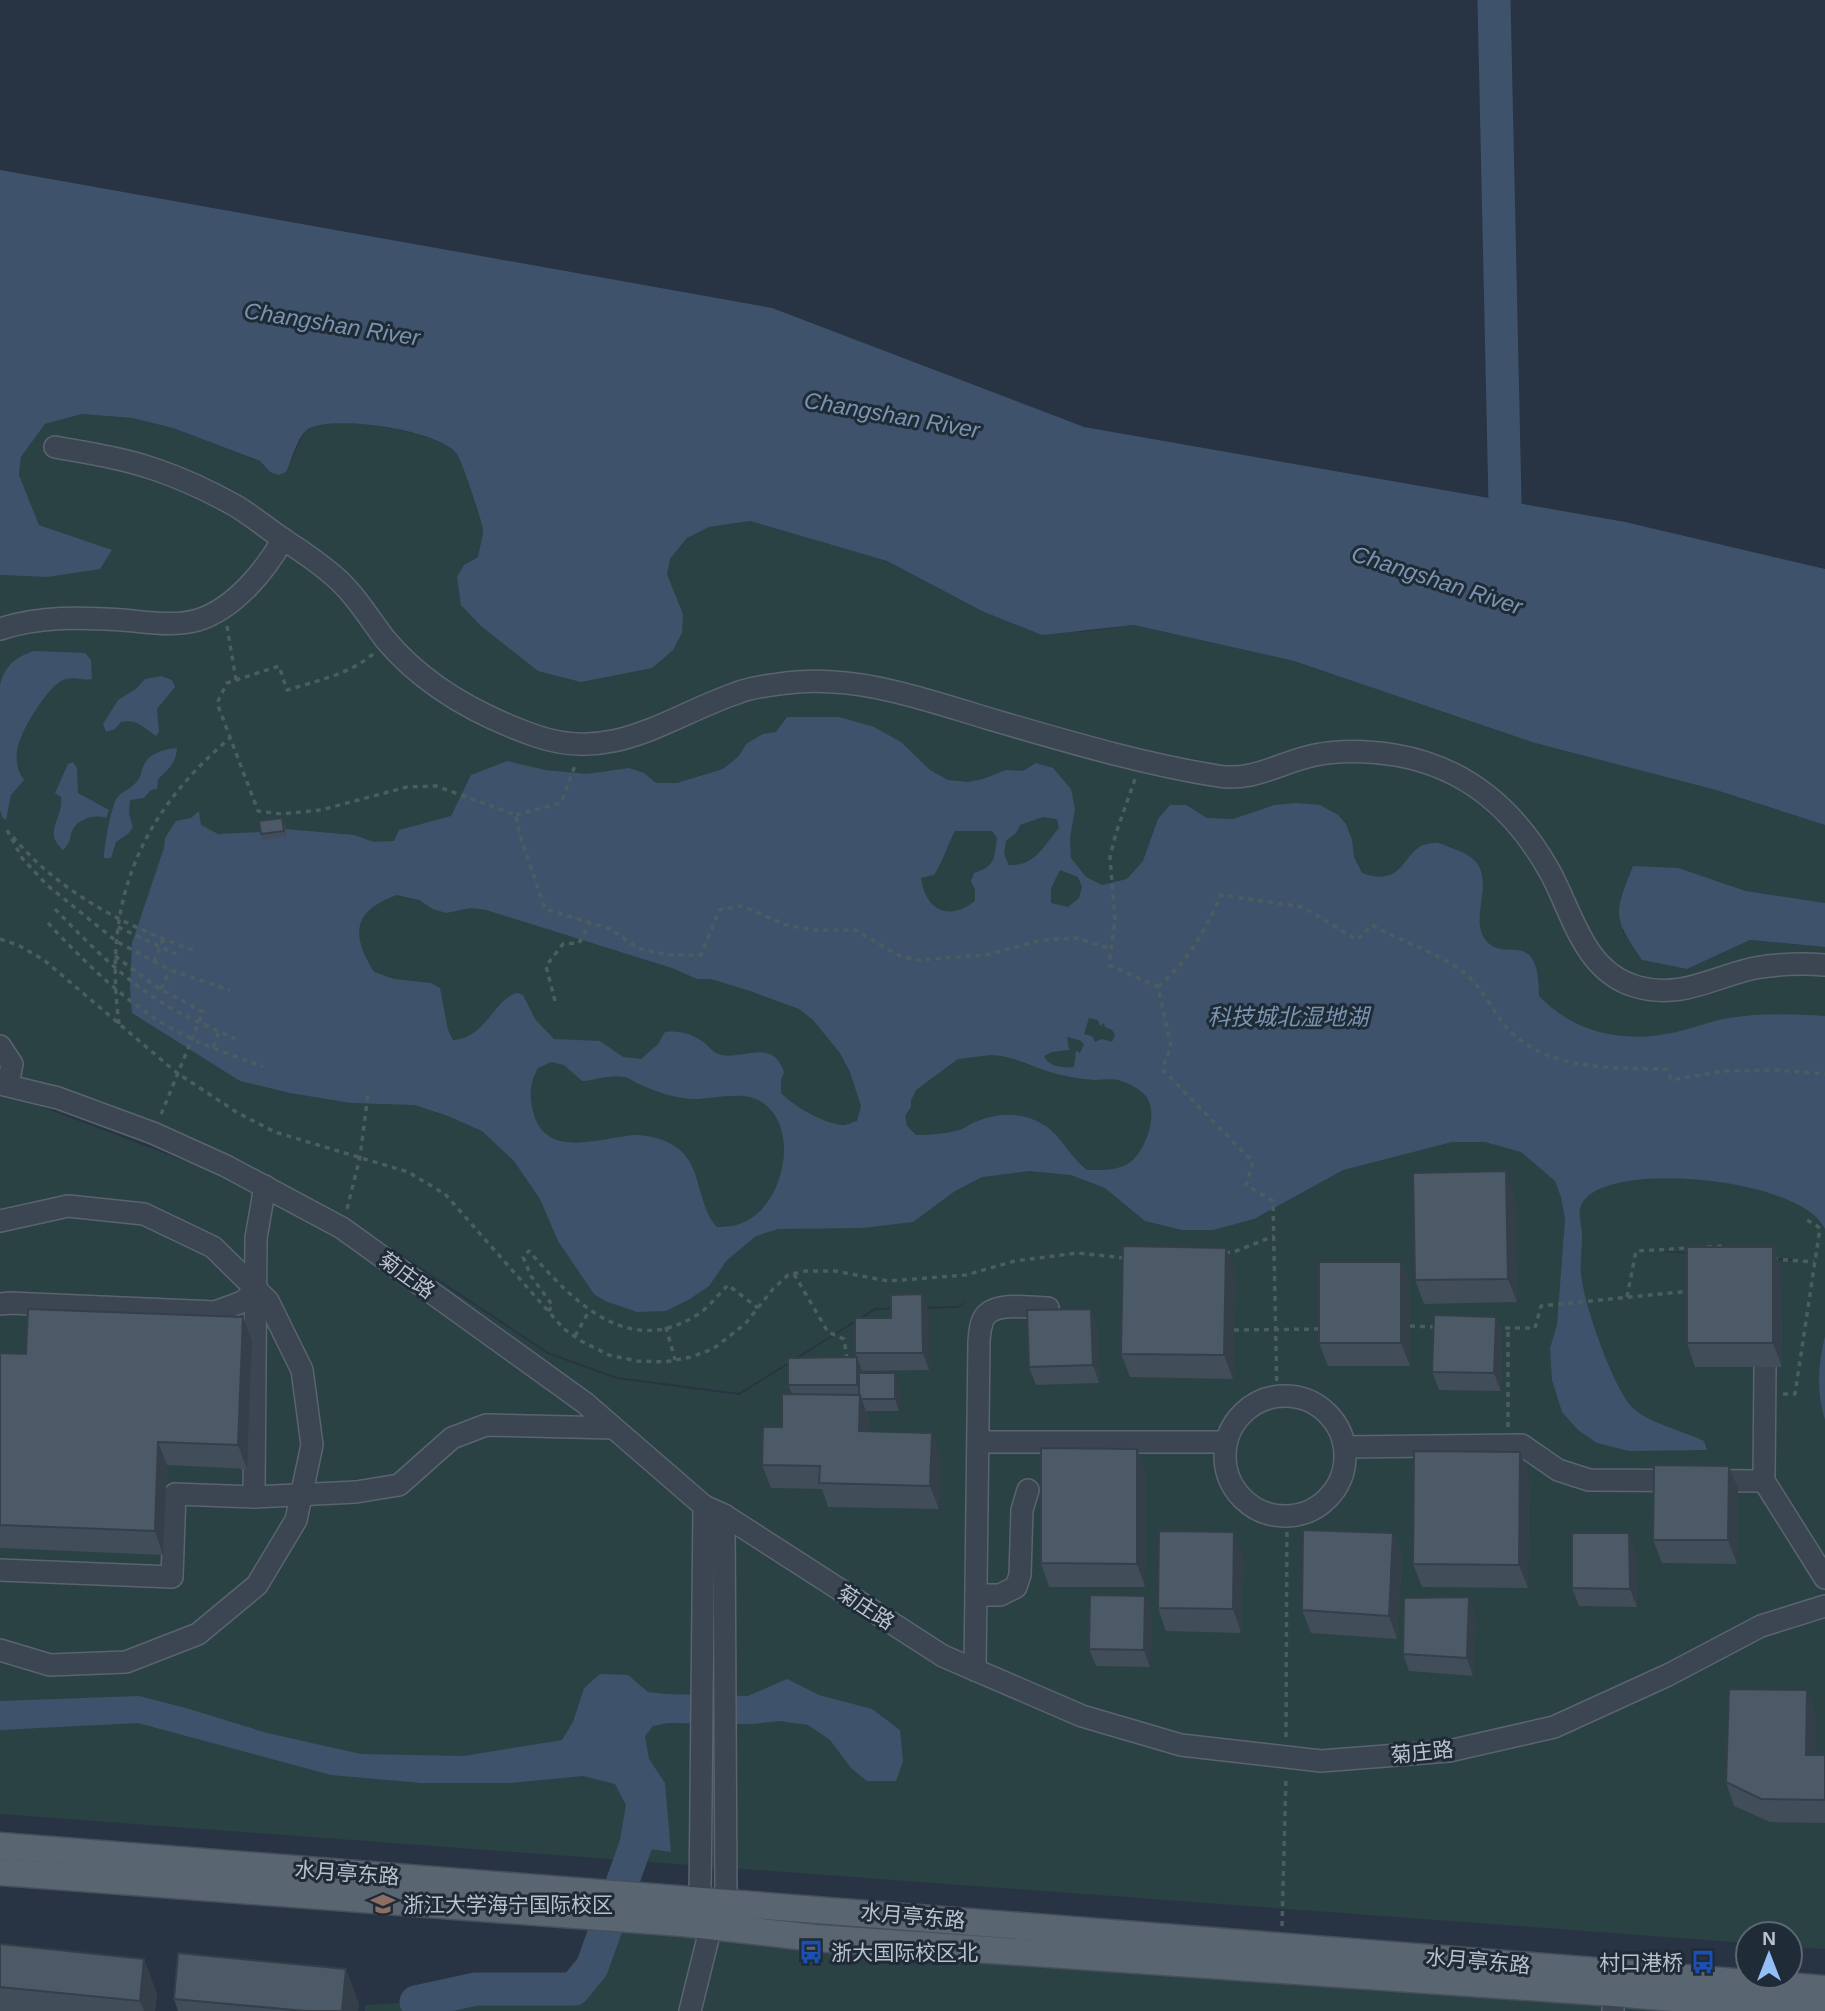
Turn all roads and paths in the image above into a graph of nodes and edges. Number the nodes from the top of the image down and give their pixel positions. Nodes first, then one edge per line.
1 (55, 447) dead end
2 (283, 539) junction
3 (224, 607) junction
4 (0, 629) edge
5 (387, 641) junction
6 (236, 680) junction
7 (230, 738) junction
8 (583, 744) junction
9 (1140, 759) junction
10 (516, 815) junction
11 (55, 909) dead end
12 (119, 920) junction
13 (48, 923) dead end
14 (590, 923) junction
15 (117, 927) junction
16 (0, 939) edge
17 (163, 940) junction
18 (116, 941) junction
19 (160, 947) junction
20 (1111, 949) junction
21 (196, 951) dead end
22 (176, 954) dead end
23 (115, 956) junction
24 (155, 962) junction
25 (1825, 965) edge
26 (115, 969) junction
27 (170, 970) junction
28 (1158, 987) junction
29 (115, 989) junction
30 (161, 989) junction
31 (230, 990) dead end
32 (555, 1001) dead end
33 (200, 1021) junction
34 (119, 1025) junction
35 (219, 1031) junction
36 (192, 1038) junction
37 (234, 1039) dead end
38 (0, 1046) edge
39 (213, 1047) junction
40 (263, 1067) dead end
41 (177, 1073) junction
42 (1825, 1074) edge
43 (4, 1085) edge
44 (368, 1094) dead end
45 (153, 1133) junction
46 (359, 1157) junction
47 (265, 1186) junction
48 (1804, 1218) dead end
49 (0, 1221) edge
50 (342, 1228) junction
51 (1274, 1236) junction
52 (1731, 1251) edge
53 (1217, 1254) edge
54 (1764, 1258) edge
55 (1130, 1259) edge
56 (1814, 1262) junction
57 (794, 1274) junction
58 (257, 1290) junction
59 (1695, 1290) edge
60 (1627, 1297) junction
61 (0, 1304) edge
62 (758, 1308) junction
63 (1048, 1308) edge
64 (548, 1311) junction
65 (589, 1311) junction
66 (1410, 1326) dead end
67 (666, 1327) junction
68 (1447, 1327) edge
69 (1484, 1327) edge
70 (1508, 1328) junction
71 (1276, 1329) junction
72 (1328, 1329) edge
73 (1234, 1330) dead end
74 (575, 1336) junction
75 (847, 1359) edge
76 (675, 1360) junction
77 (1765, 1367) dead end
78 (1765, 1394) junction
79 (1277, 1397) junction
80 (614, 1428) junction
81 (979, 1442) junction
82 (1226, 1442) junction
83 (1508, 1445) junction
84 (1345, 1447) junction
85 (1765, 1480) junction
86 (1028, 1490) dead end
87 (301, 1495) junction
88 (254, 1497) junction
89 (704, 1506) junction
90 (724, 1515) junction
91 (1287, 1515) junction
92 (0, 1570) edge
93 (1825, 1578) edge
94 (976, 1595) junction
95 (1825, 1606) edge
96 (0, 1650) edge
97 (975, 1670) junction
98 (1286, 1757) junction
99 (0, 1846) edge
100 (0, 1872) edge
101 (581, 1903) junction
102 (697, 1906) junction
103 (711, 1926) junction
104 (1282, 1946) junction
105 (1825, 1989) edge
106 (1613, 2002) edge
107 (690, 2011) edge
108 (1825, 2011) edge

1 - 2 street
2 - 3 street
2 - 5 street
3 - 4 street
3 - 6 path
5 - 6 path
5 - 8 street
6 - 7 path
7 - 10 path
7 - 12 path
8 - 9 street
8 - 10 path
9 - 20 path
9 - 25 street
10 - 14 path
11 - 26 path
12 - 15 path
12 - 17 path
12 - 18 path
13 - 29 path
14 - 20 path
14 - 32 path
15 - 18 path
15 - 19 path
16 - 34 path
17 - 19 path
17 - 21 path
18 - 23 path
18 - 24 path
19 - 22 path
19 - 24 path
20 - 28 path
23 - 26 path
23 - 30 path
24 - 27 path
26 - 29 path
26 - 33 path
27 - 30 path
27 - 31 path
28 - 42 path
28 - 51 path
29 - 34 path
29 - 36 path
30 - 33 path
33 - 35 path
33 - 36 path
34 - 41 path
35 - 37 path
35 - 39 path
36 - 39 path
36 - 41 path
38 - 43 street
39 - 40 path
41 - 45 path
41 - 46 path
43 - 45 street, 菊庄路
44 - 46 path
45 - 47 street, 菊庄路
46 - 50 path
46 - 64 path
47 - 50 street, 菊庄路
47 - 58 street
48 - 56 path
49 - 58 street
50 - 80 street, 菊庄路
51 - 53 path
51 - 71 path
52 - 60 path
54 - 56 path
55 - 57 path
56 - 78 path
57 - 62 path
57 - 75 path
58 - 61 street
58 - 87 street
58 - 88 street
59 - 60 path
60 - 70 path
62 - 67 path
62 - 76 path
63 - 81 street
64 - 65 path
64 - 74 path
65 - 67 path
65 - 74 path
66 - 68 path
67 - 76 path
69 - 70 path
70 - 83 path
71 - 72 path
71 - 73 path
71 - 79 path
74 - 76 path
77 - 78 street
78 - 85 street
79 - 82 street
79 - 84 street
80 - 87 street
80 - 89 street, 菊庄路
81 - 82 street
81 - 94 street
82 - 91 street
83 - 84 street
83 - 85 street
84 - 91 street
85 - 93 street
86 - 94 street
87 - 88 street
87 - 96 street
88 - 92 street
89 - 90 street, 菊庄路
89 - 102 street
90 - 97 street, 菊庄路
90 - 102 street
91 - 98 path
94 - 97 street
95 - 98 street, 菊庄路
97 - 98 street, 菊庄路
98 - 104 path
99 - 101 main road, 水月亭东路
100 - 101 main road, 水月亭东路
101 - 102 main road, 水月亭东路
102 - 103 main road, 水月亭东路
102 - 104 main road, 水月亭东路
103 - 106 main road, 水月亭东路
103 - 107 street
104 - 105 main road, 水月亭东路
106 - 108 main road, 水月亭东路

